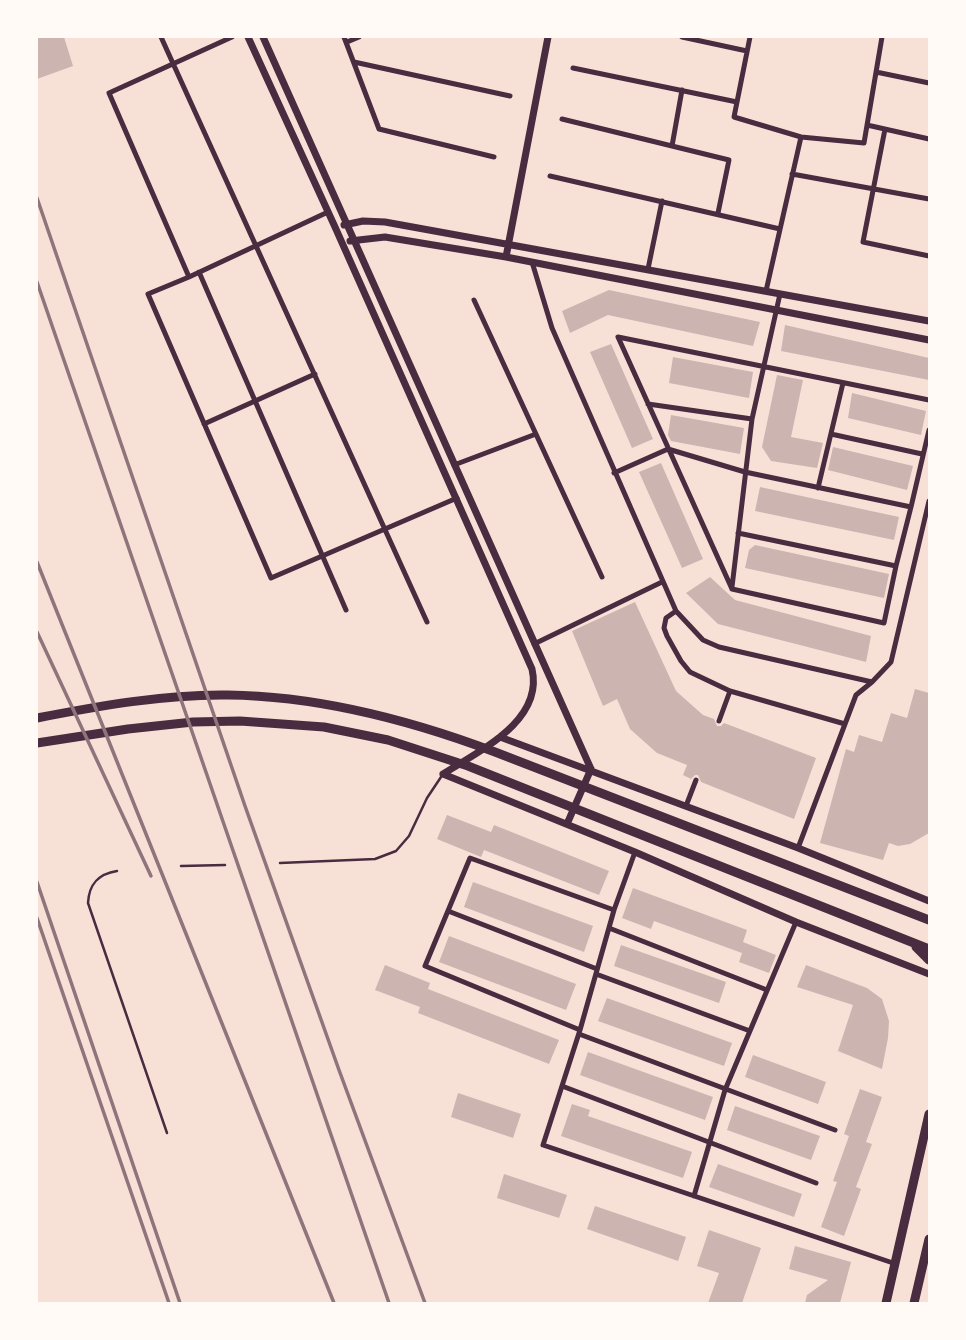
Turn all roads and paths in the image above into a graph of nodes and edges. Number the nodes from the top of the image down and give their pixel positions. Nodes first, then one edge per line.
1 (161, 37) edge
2 (232, 37) edge
3 (248, 37) edge
4 (263, 37) edge
5 (359, 37) edge
6 (548, 37) edge
7 (682, 37) edge
8 (750, 37) edge
9 (882, 37) edge
10 (346, 40) edge
11 (747, 51) junction
12 (354, 62) junction
13 (174, 64) junction
14 (573, 68) dead end
15 (876, 72) junction
16 (929, 83) edge
17 (682, 90) junction
18 (510, 96) dead end
19 (737, 102) junction
20 (562, 119) dead end
21 (867, 125) junction
22 (885, 129) junction
23 (800, 138) junction
24 (929, 139) edge
25 (671, 146) junction
26 (494, 158) dead end
27 (792, 174) junction
28 (550, 176) dead end
29 (873, 189) junction
30 (929, 199) edge
31 (662, 201) junction
32 (328, 212) junction
33 (718, 213) junction
34 (346, 224) junction
35 (335, 226) junction
36 (780, 229) junction
37 (353, 240) junction
38 (507, 243) junction
39 (343, 244) junction
40 (256, 246) junction
41 (929, 256) edge
42 (506, 257) junction
43 (532, 262) junction
44 (648, 269) junction
45 (200, 272) junction
46 (189, 277) junction
47 (766, 291) junction
48 (780, 294) junction
49 (474, 300) dead end
50 (777, 311) junction
51 (929, 321) edge
52 (929, 340) edge
53 (764, 365) junction
54 (315, 374) junction
55 (843, 383) junction
56 (929, 400) edge
57 (256, 401) junction
58 (649, 404) junction
59 (752, 419) junction
60 (204, 424) junction
61 (929, 430) edge
62 (536, 434) junction
63 (831, 434) junction
64 (668, 449) junction
65 (922, 454) junction
66 (454, 465) junction
67 (745, 472) junction
68 (614, 473) junction
69 (818, 488) junction
70 (457, 498) junction
71 (929, 501) edge
72 (911, 508) junction
73 (386, 530) junction
74 (738, 533) junction
75 (324, 556) junction
76 (896, 566) junction
77 (602, 577) dead end
78 (662, 582) junction
79 (732, 589) junction
80 (346, 610) dead end
81 (676, 611) junction
82 (427, 622) dead end
83 (534, 644) junction
84 (872, 682) junction
85 (730, 691) junction
86 (37, 718) edge
87 (719, 721) dead end
88 (845, 724) junction
89 (500, 737) junction
90 (37, 743) edge
91 (591, 769) junction
92 (443, 774) junction
93 (696, 780) dead end
94 (686, 806) junction
95 (567, 824) junction
96 (798, 848) junction
97 (635, 852) junction
98 (280, 863) dead end
99 (225, 865) dead end
100 (181, 866) dead end
101 (117, 871) dead end
102 (929, 901) edge
103 (614, 909) junction
104 (448, 911) junction
105 (915, 914) junction
106 (929, 914) edge
107 (796, 922) junction
108 (929, 923) edge
109 (609, 928) junction
110 (906, 940) junction
111 (929, 943) edge
112 (929, 949) edge
113 (929, 960) edge
114 (596, 971) junction
115 (929, 974) edge
116 (767, 990) junction
117 (750, 1031) junction
118 (580, 1032) junction
119 (562, 1087) junction
120 (725, 1090) junction
121 (929, 1114) edge
122 (835, 1130) dead end
123 (167, 1133) dead end
124 (710, 1141) junction
125 (816, 1183) dead end
126 (694, 1196) junction
127 (929, 1239) edge
128 (896, 1265) junction
129 (886, 1303) edge
130 (914, 1303) edge

1 - 13 street
2 - 13 street
3 - 32 street
4 - 34 street
5 - 10 street
6 - 38 street
7 - 11 street
8 - 11 street
9 - 15 street
10 - 12 street
11 - 19 street
12 - 18 street
12 - 26 street
13 - 40 street
13 - 46 street
14 - 17 street
15 - 16 street
15 - 21 street
17 - 19 street
17 - 25 street
19 - 23 street
20 - 25 street
21 - 22 street
21 - 23 street
22 - 24 street
22 - 29 street
23 - 27 street
25 - 33 street
27 - 29 street
27 - 36 street
28 - 31 street
29 - 30 street
29 - 41 street
31 - 33 street
31 - 44 street
32 - 35 street
32 - 40 street
33 - 36 street
34 - 35 street
34 - 37 street
34 - 38 street
35 - 39 street
36 - 47 street
37 - 39 street
37 - 42 street
37 - 66 street
38 - 42 street
38 - 44 street
39 - 70 street
40 - 45 street
40 - 54 street
42 - 43 street
43 - 50 street
43 - 68 street
44 - 47 street
45 - 46 street
45 - 57 street
46 - 60 street
47 - 48 street
48 - 50 street
48 - 51 street
49 - 62 street
50 - 52 street
50 - 53 street
53 - 55 street
53 - 58 street
53 - 59 street
54 - 57 street
54 - 73 street
55 - 56 street
55 - 63 street
57 - 60 street
57 - 75 street
58 - 59 street
58 - 64 street
59 - 67 street
60 - 75 street
61 - 65 street
62 - 66 street
62 - 77 street
63 - 65 street
63 - 69 street
64 - 67 street
64 - 68 street
64 - 79 street
65 - 72 street
66 - 83 street
67 - 69 street
67 - 74 street
68 - 78 street
69 - 72 street
70 - 73 street
70 - 89 street
71 - 84 street
72 - 76 street
73 - 75 street
73 - 82 street
74 - 76 street
74 - 79 street
75 - 80 street
76 - 79 street
78 - 81 street
78 - 83 street
81 - 84 street
81 - 85 street
83 - 91 street
84 - 88 street
85 - 87 street
85 - 88 street
86 - 105 main road
88 - 96 street
89 - 91 street
89 - 92 street
90 - 110 main road
91 - 94 street
91 - 95 street
92 - 95 street
92 - 98 lane
93 - 94 street
94 - 96 street
95 - 97 street
96 - 102 street
97 - 103 street
97 - 107 street
99 - 100 lane
101 - 123 lane
103 - 104 street
103 - 109 street
104 - 114 street
104 - 118 street
105 - 106 main road
105 - 108 main road
107 - 115 street
107 - 116 street
109 - 114 street
109 - 116 street
110 - 111 main road
110 - 112 main road
110 - 113 main road
114 - 117 street
114 - 118 street
116 - 117 street
117 - 120 street
118 - 119 street
118 - 120 street
119 - 124 street
119 - 126 street
120 - 122 street
120 - 124 street
121 - 128 main road
124 - 125 street
124 - 126 street
126 - 128 street
127 - 130 main road
128 - 129 main road

